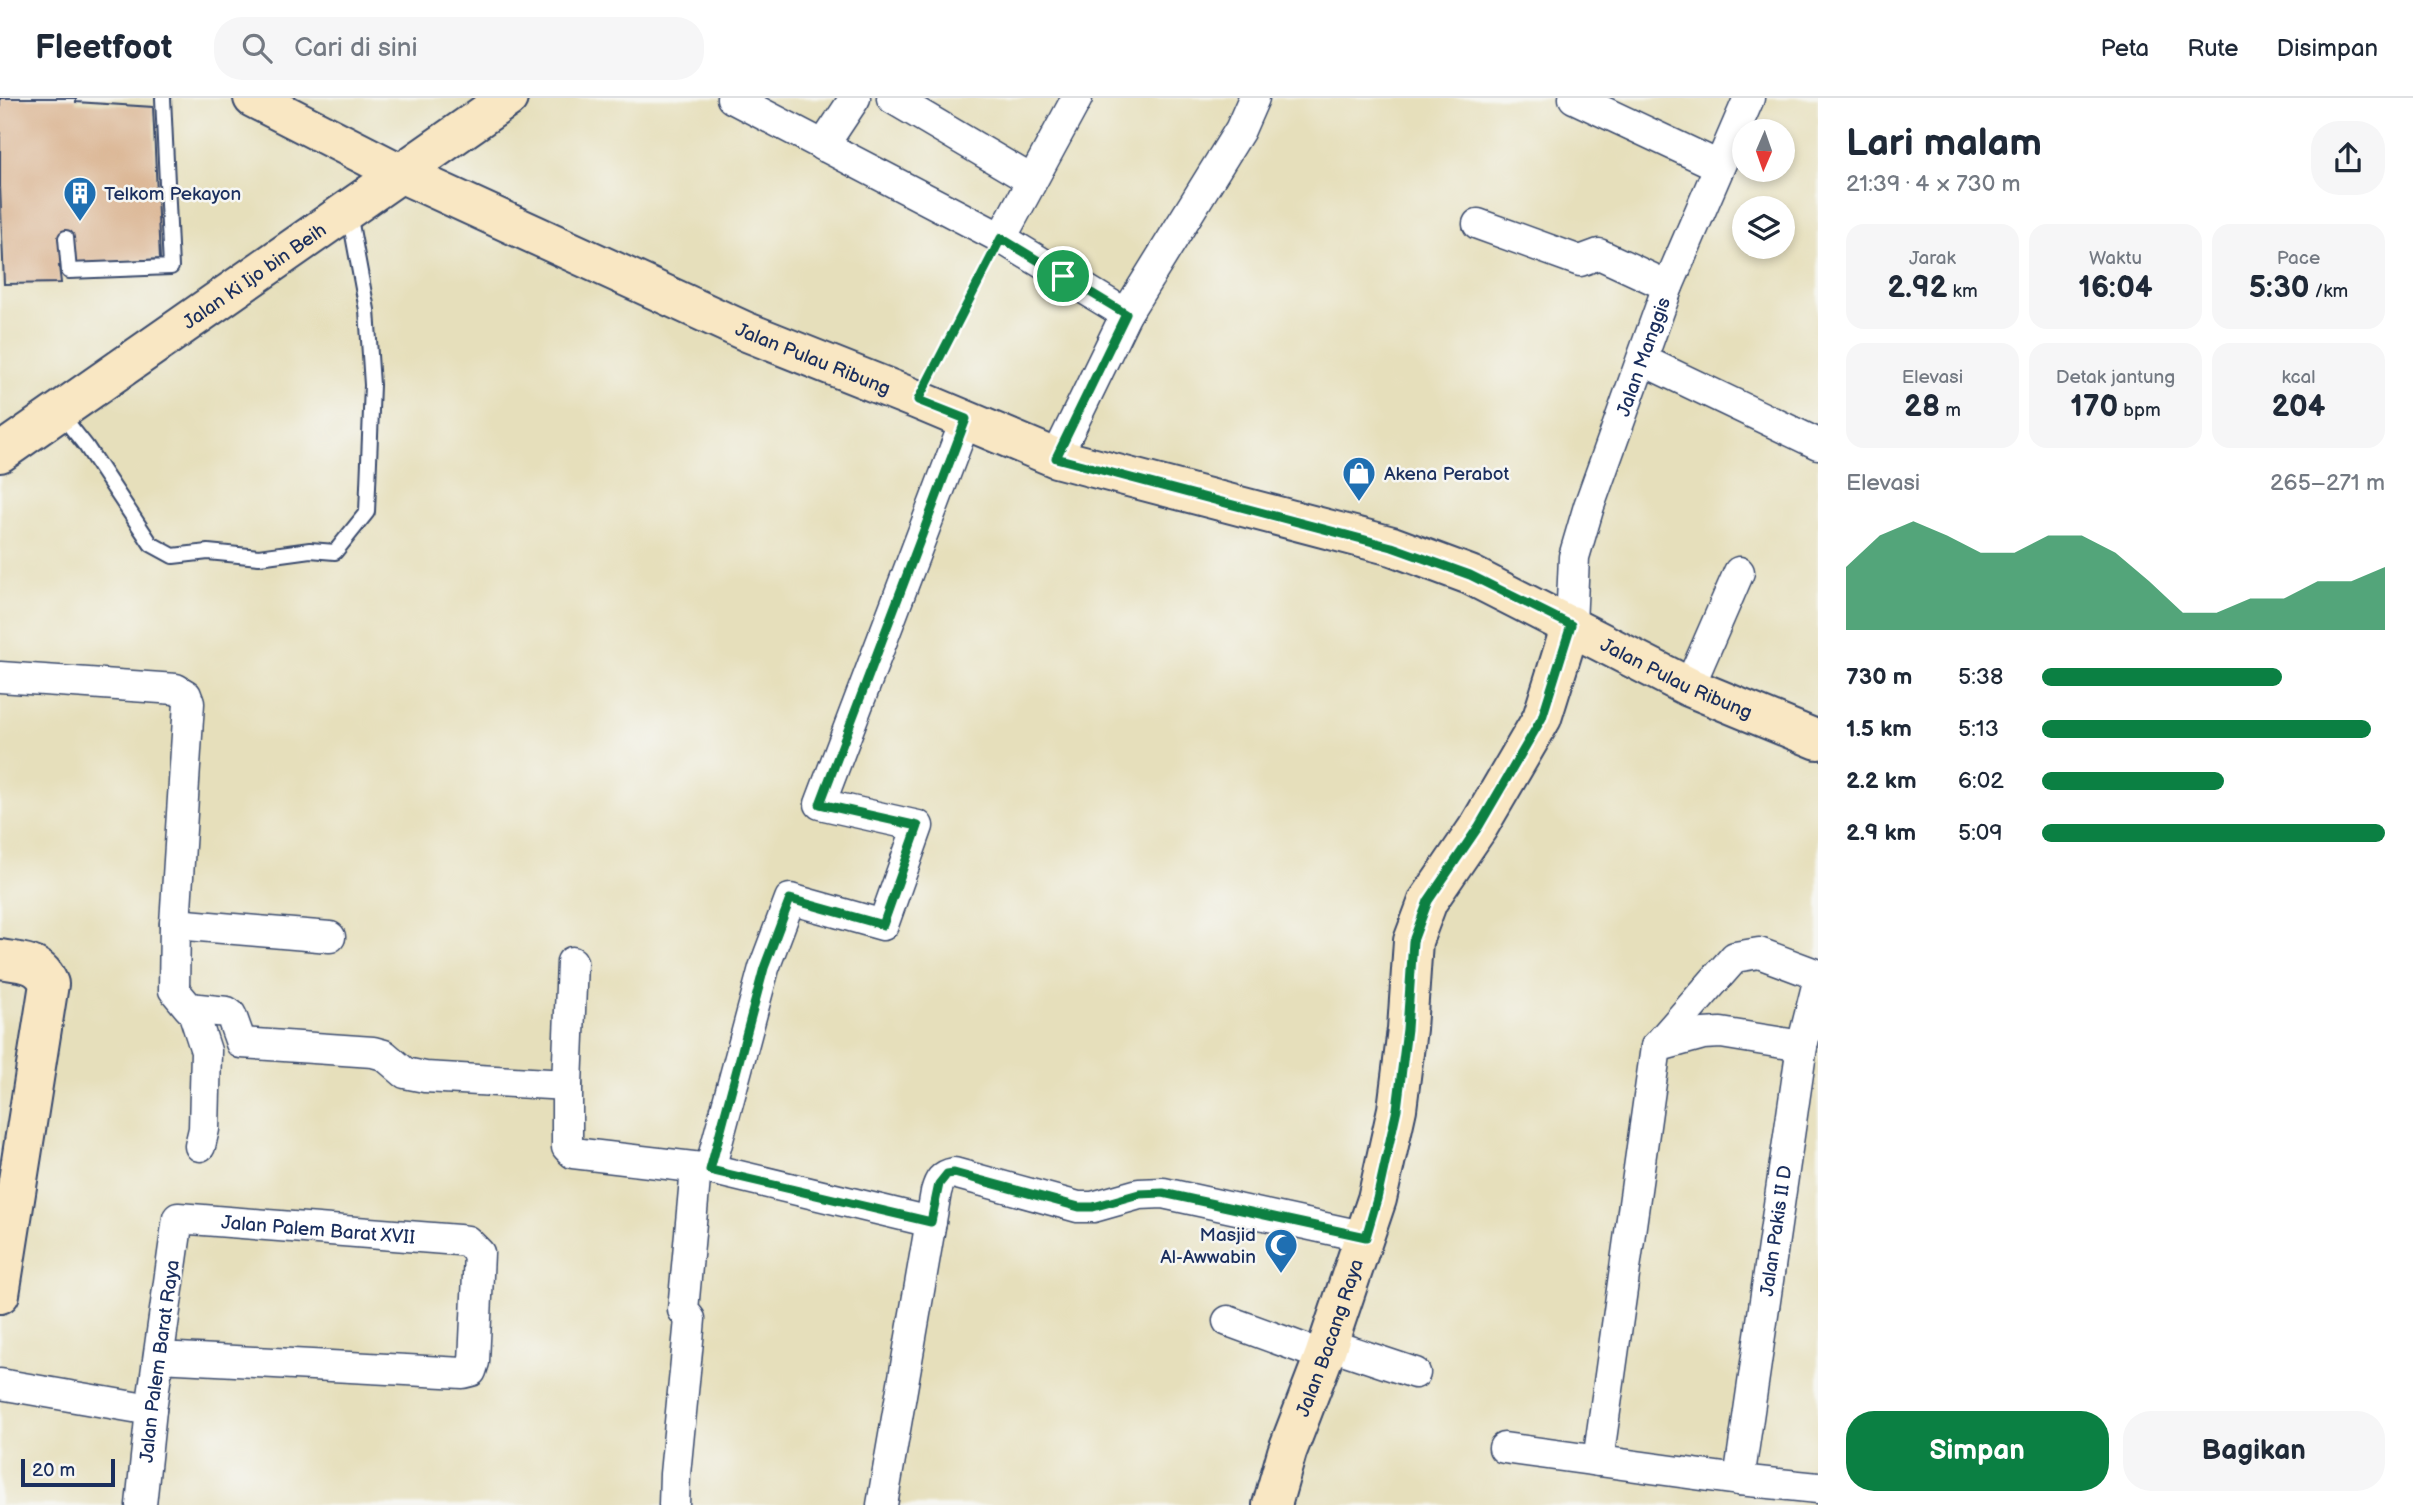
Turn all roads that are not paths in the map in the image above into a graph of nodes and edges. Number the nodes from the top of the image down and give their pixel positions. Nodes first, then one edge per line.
1 (163, 98) edge
2 (253, 98) edge
3 (508, 98) edge
4 (732, 98) edge
5 (855, 98) edge
6 (892, 98) edge
7 (1077, 98) edge
8 (1254, 98) edge
9 (1574, 98) edge
10 (1749, 98) edge
11 (823, 146) junction
12 (1719, 166) junction
13 (400, 173) junction
14 (1031, 180) junction
15 (348, 208) junction
16 (1478, 225) dead end
17 (66, 238) dead end
18 (1001, 238) junction
19 (1668, 286) junction
20 (1126, 314) junction
21 (1642, 360) junction
22 (58, 412) junction
23 (966, 419) junction
24 (1818, 444) edge
25 (0, 453) edge
26 (1056, 458) junction
27 (1739, 572) dead end
28 (1571, 625) junction
29 (0, 677) edge
30 (1689, 687) junction
31 (1818, 740) edge
32 (175, 924) junction
33 (330, 937) dead end
34 (0, 959) edge
35 (572, 962) dead end
36 (1818, 975) edge
37 (1818, 982) edge
38 (192, 1008) junction
39 (1802, 1046) junction
40 (1657, 1047) junction
41 (567, 1084) junction
42 (200, 1146) dead end
43 (703, 1169) junction
44 (178, 1218) joint
45 (931, 1222) junction
46 (1366, 1237) junction
47 (0, 1294) edge
48 (1228, 1321) dead end
49 (1326, 1350) junction
50 (159, 1357) junction
51 (1415, 1373) dead end
52 (0, 1384) edge
53 (151, 1410) junction
54 (1504, 1448) dead end
55 (1598, 1461) junction
56 (1739, 1479) junction
57 (1818, 1488) edge
58 (141, 1505) edge
59 (674, 1505) edge
60 (882, 1505) edge
61 (1274, 1505) edge

1 - 17 lane
2 - 13 street, Jalan Pulau Ribung
3 - 13 street, Jalan Ki Ijo bin Beih
4 - 11 street
5 - 11 street
6 - 14 street
7 - 14 street
8 - 20 street
9 - 12 street
10 - 12 street, Jalan Manggis
11 - 18 street
12 - 19 street, Jalan Manggis
13 - 15 street, Jalan Ki Ijo bin Beih
13 - 23 street, Jalan Pulau Ribung
14 - 18 street
15 - 22 street, Jalan Ki Ijo bin Beih
15 - 22 lane
16 - 19 street
18 - 20 street
19 - 21 street, Jalan Manggis
20 - 26 street
21 - 24 street
21 - 28 street, Jalan Manggis
22 - 25 street, Jalan Ki Ijo bin Beih
23 - 26 street, Jalan Pulau Ribung
23 - 43 street
26 - 28 street, Jalan Pulau Ribung
27 - 30 street
28 - 30 street, Jalan Pulau Ribung
28 - 46 street, Jalan Bacang Raya
29 - 32 street
30 - 31 street, Jalan Pulau Ribung
32 - 33 street
32 - 38 street
34 - 47 street
35 - 41 street
36 - 40 street
37 - 39 street, Jalan Pakis II D
38 - 41 street
38 - 42 street
39 - 40 street
39 - 56 street, Jalan Pakis II D
40 - 55 street
41 - 43 street
43 - 45 street
43 - 59 street
44 - 50 street, Jalan Palem Barat Raya
44 - 50 street, Jalan Palem Barat XVII
45 - 46 street
45 - 60 street
46 - 49 street, Jalan Bacang Raya
48 - 49 street
49 - 51 street
49 - 61 street, Jalan Bacang Raya
50 - 53 street, Jalan Palem Barat Raya
52 - 53 street
53 - 58 street, Jalan Palem Barat Raya
54 - 55 street
55 - 56 street
56 - 57 street

